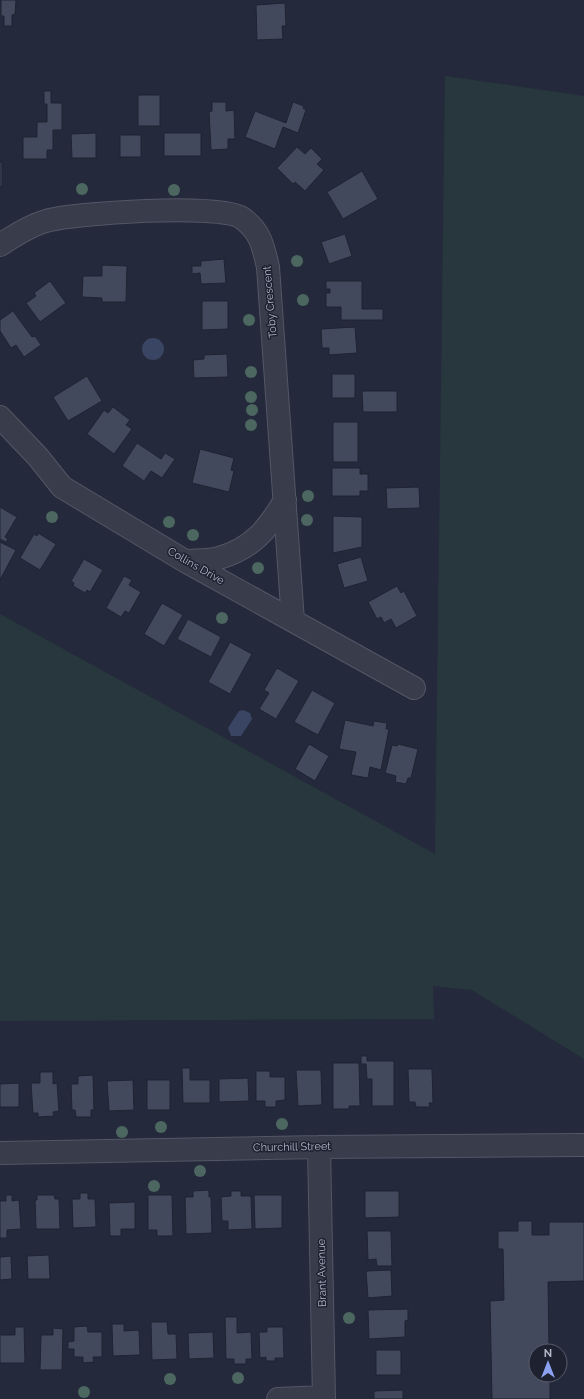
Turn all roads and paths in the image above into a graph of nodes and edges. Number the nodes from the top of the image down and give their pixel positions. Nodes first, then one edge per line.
1 (0, 245) edge
2 (0, 417) edge
3 (285, 500) junction
4 (185, 560) junction
5 (293, 621) junction
6 (414, 688) dead end
7 (584, 1145) edge
8 (319, 1146) junction
9 (0, 1153) edge
10 (324, 1398) edge
11 (278, 1399) edge

1 - 3 street, Toby Crescent
2 - 4 street, Collins Drive
3 - 4 street
3 - 5 street, Toby Crescent
4 - 5 street, Collins Drive
5 - 6 street, Collins Drive
7 - 8 street, Churchill Street
8 - 9 street, Churchill Street
8 - 10 street, Brant Avenue
10 - 11 street

